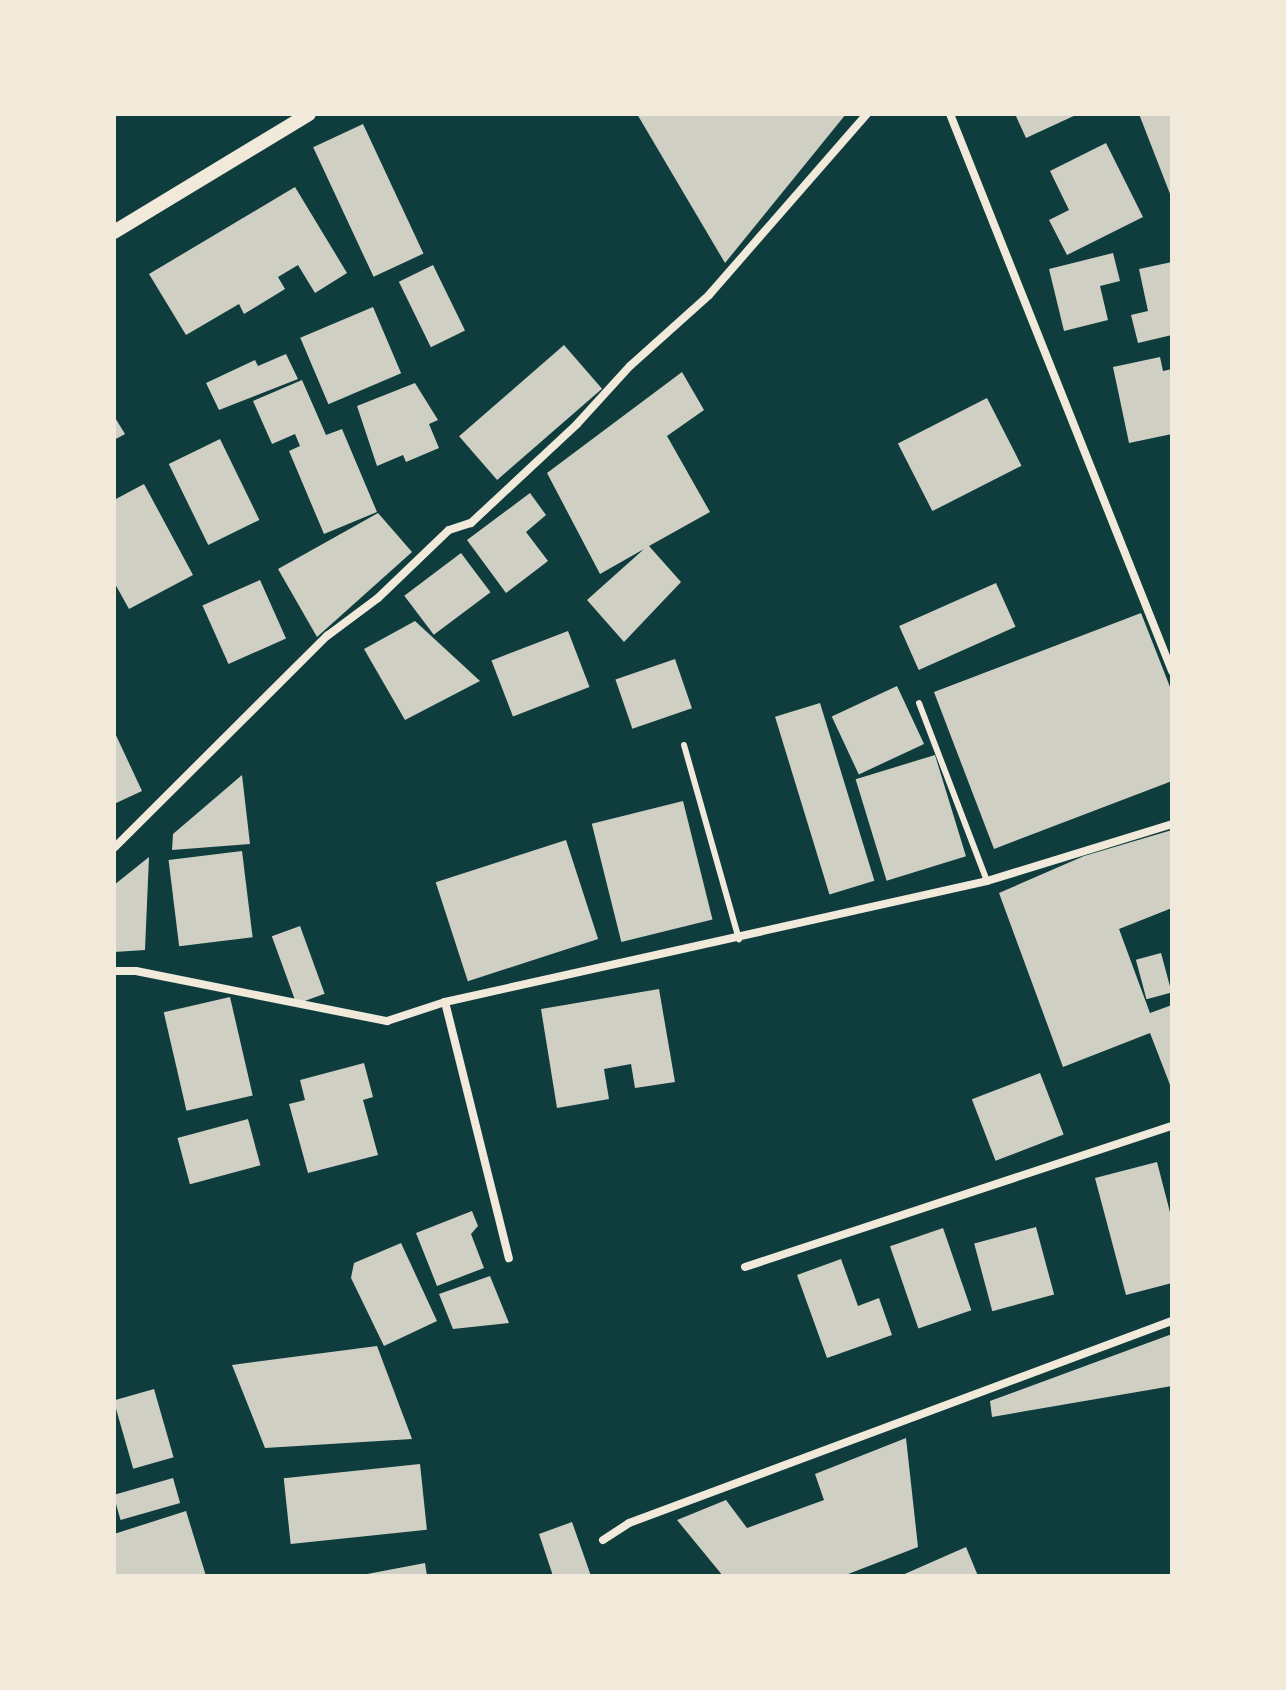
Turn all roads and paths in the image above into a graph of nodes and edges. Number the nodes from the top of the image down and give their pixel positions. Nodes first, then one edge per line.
1 (309, 114) edge
2 (867, 114) edge
3 (950, 114) edge
4 (114, 232) edge
5 (1172, 671) edge
6 (919, 703) dead end
7 (684, 745) dead end
8 (1172, 824) edge
9 (114, 848) edge
10 (987, 881) junction
11 (739, 939) junction
12 (114, 971) edge
13 (445, 1002) junction
14 (1172, 1126) edge
15 (509, 1258) dead end
16 (745, 1267) dead end
17 (1172, 1321) edge
18 (603, 1540) dead end

1 - 4 street
2 - 9 street
3 - 5 street
6 - 10 lane
7 - 11 lane
8 - 10 street
10 - 11 street
11 - 13 street
12 - 13 street
13 - 15 street
14 - 16 street
17 - 18 street

